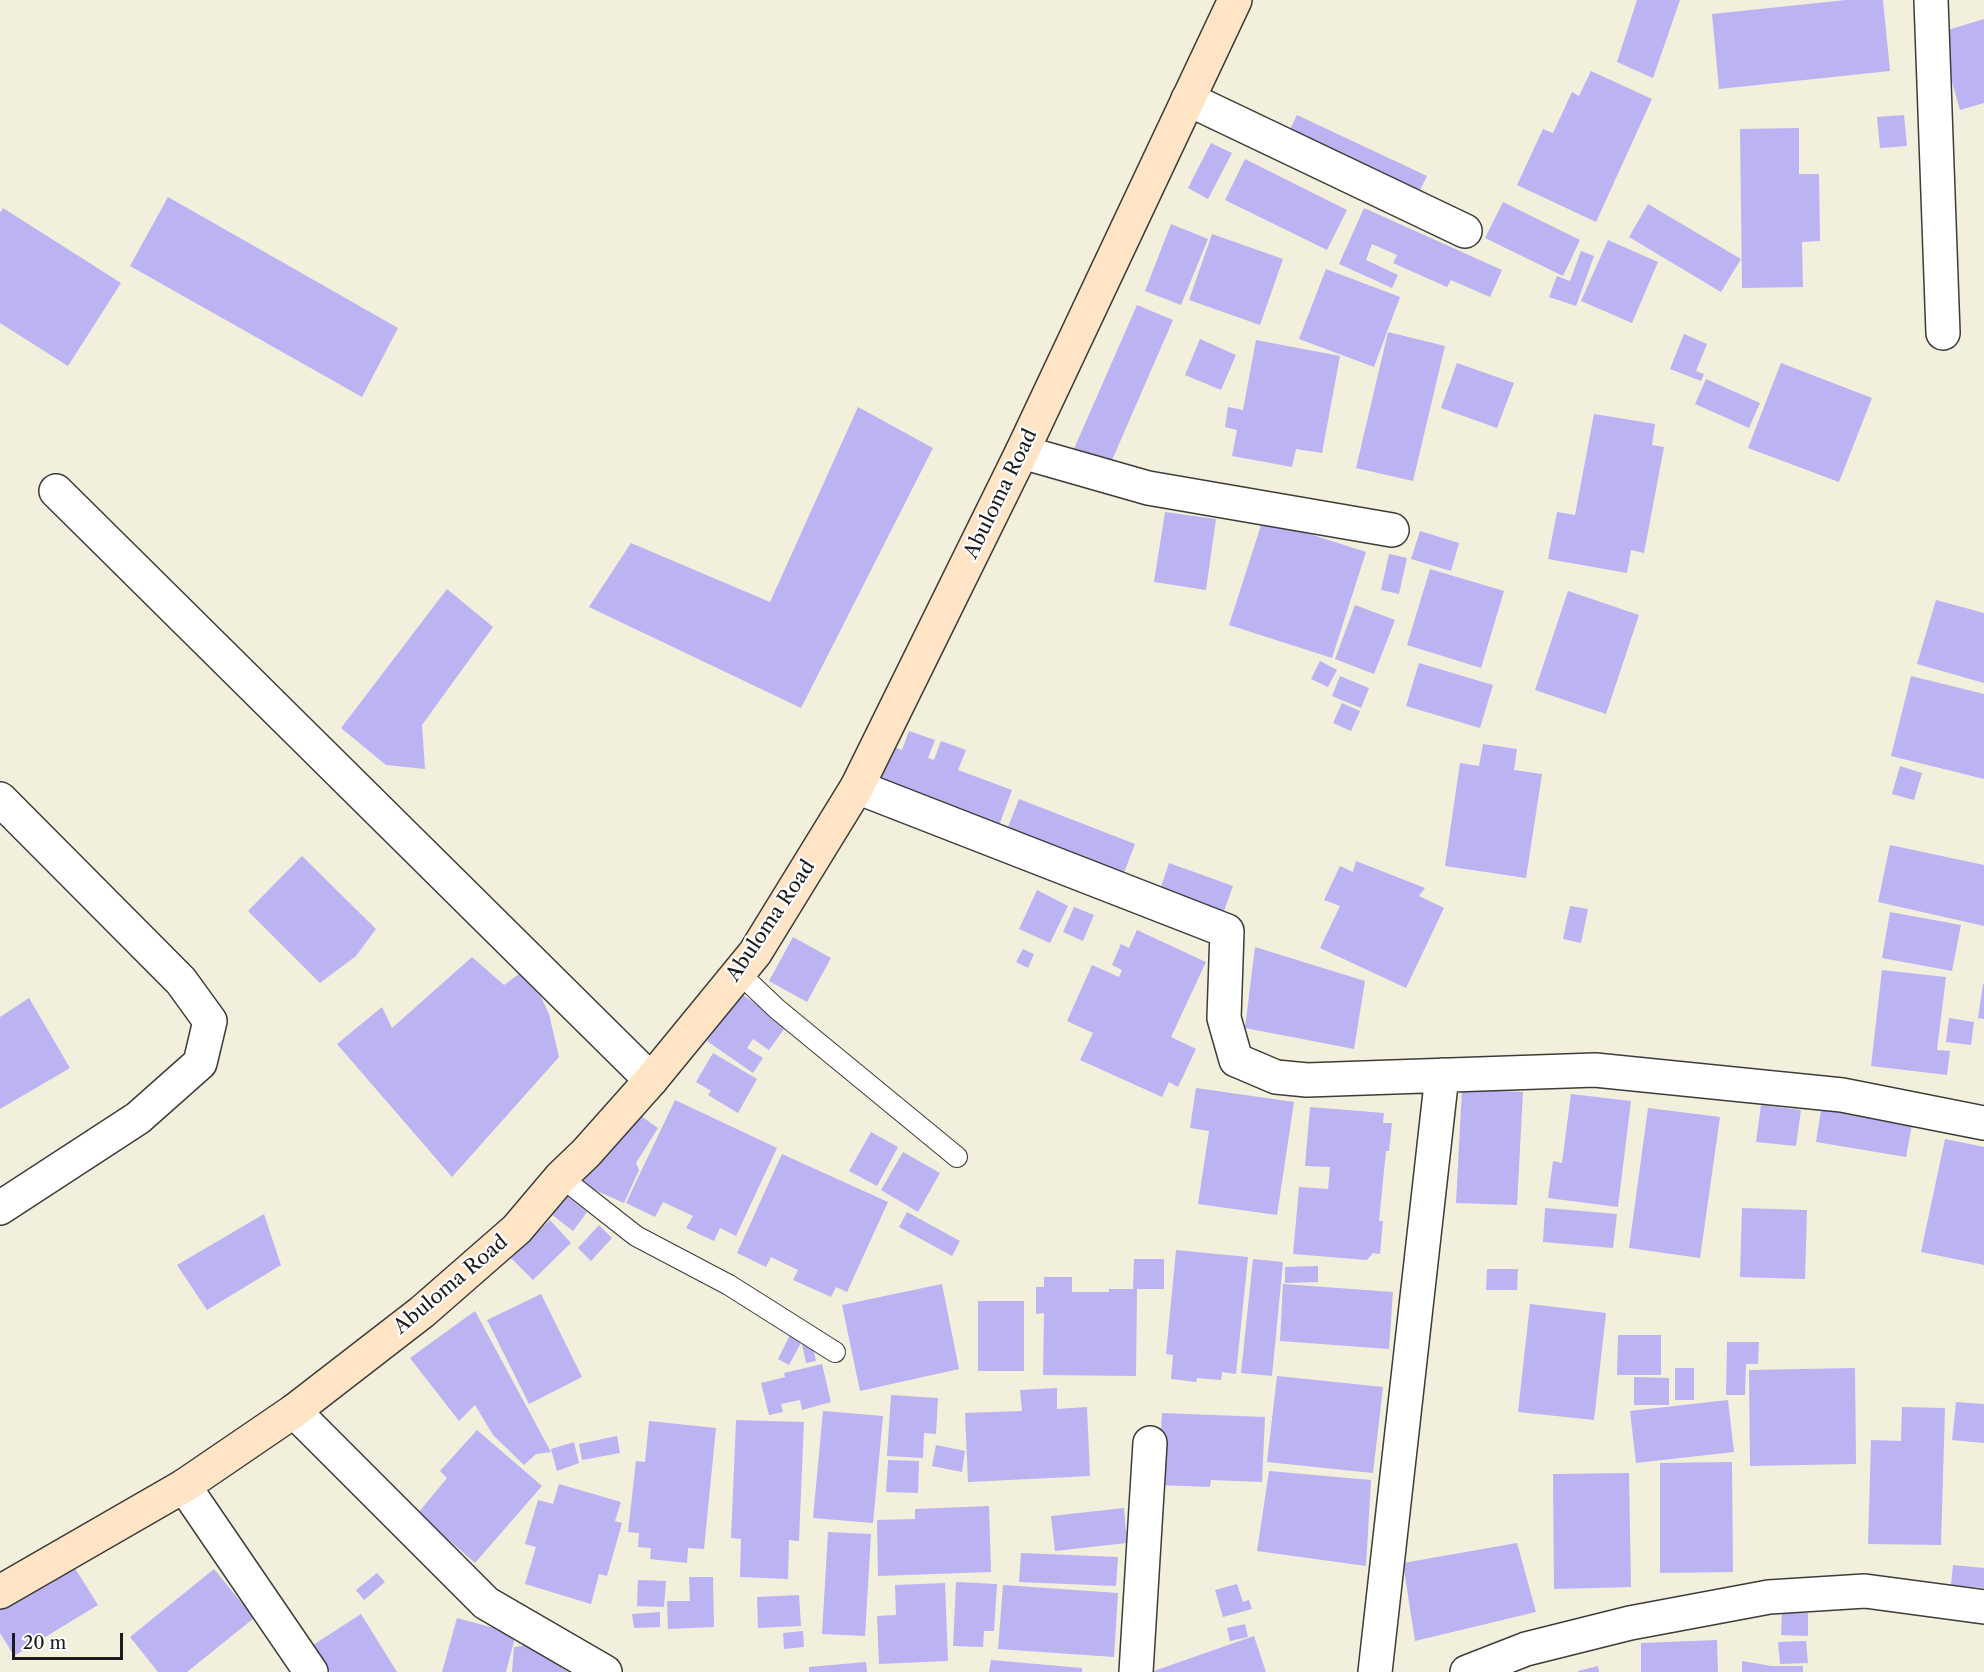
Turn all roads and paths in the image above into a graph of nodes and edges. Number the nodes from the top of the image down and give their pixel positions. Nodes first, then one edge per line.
1 (1235, 0) edge
2 (1931, 0) edge
3 (1188, 99) junction
4 (1465, 231) dead end
5 (1943, 333) dead end
6 (1022, 452) junction
7 (56, 491) dead end
8 (1392, 530) dead end
9 (857, 788) junction
10 (0, 799) edge
11 (739, 973) junction
12 (1442, 1075) junction
13 (651, 1080) junction
14 (1984, 1123) edge
15 (957, 1157) dead end
16 (561, 1177) junction
17 (0, 1208) edge
18 (835, 1352) dead end
19 (294, 1412) junction
20 (1150, 1443) dead end
21 (184, 1486) junction
22 (0, 1592) edge
23 (1984, 1607) edge
24 (311, 1672) edge
25 (605, 1672) edge
26 (1136, 1672) edge
27 (1375, 1672) edge
28 (1467, 1672) edge

1 - 3 street, Abuloma Road
2 - 5 street
3 - 4 street
3 - 6 street, Abuloma Road
6 - 8 street
6 - 9 street, Abuloma Road
7 - 13 street
9 - 11 street, Abuloma Road
9 - 12 street
10 - 17 street
11 - 13 street, Abuloma Road
11 - 15 lane
12 - 14 street
12 - 27 street
13 - 16 street, Abuloma Road
16 - 18 lane
16 - 19 street, Abuloma Road
19 - 21 street, Abuloma Road
19 - 25 street
20 - 26 street
21 - 22 street, Abuloma Road
21 - 24 street
23 - 28 street

